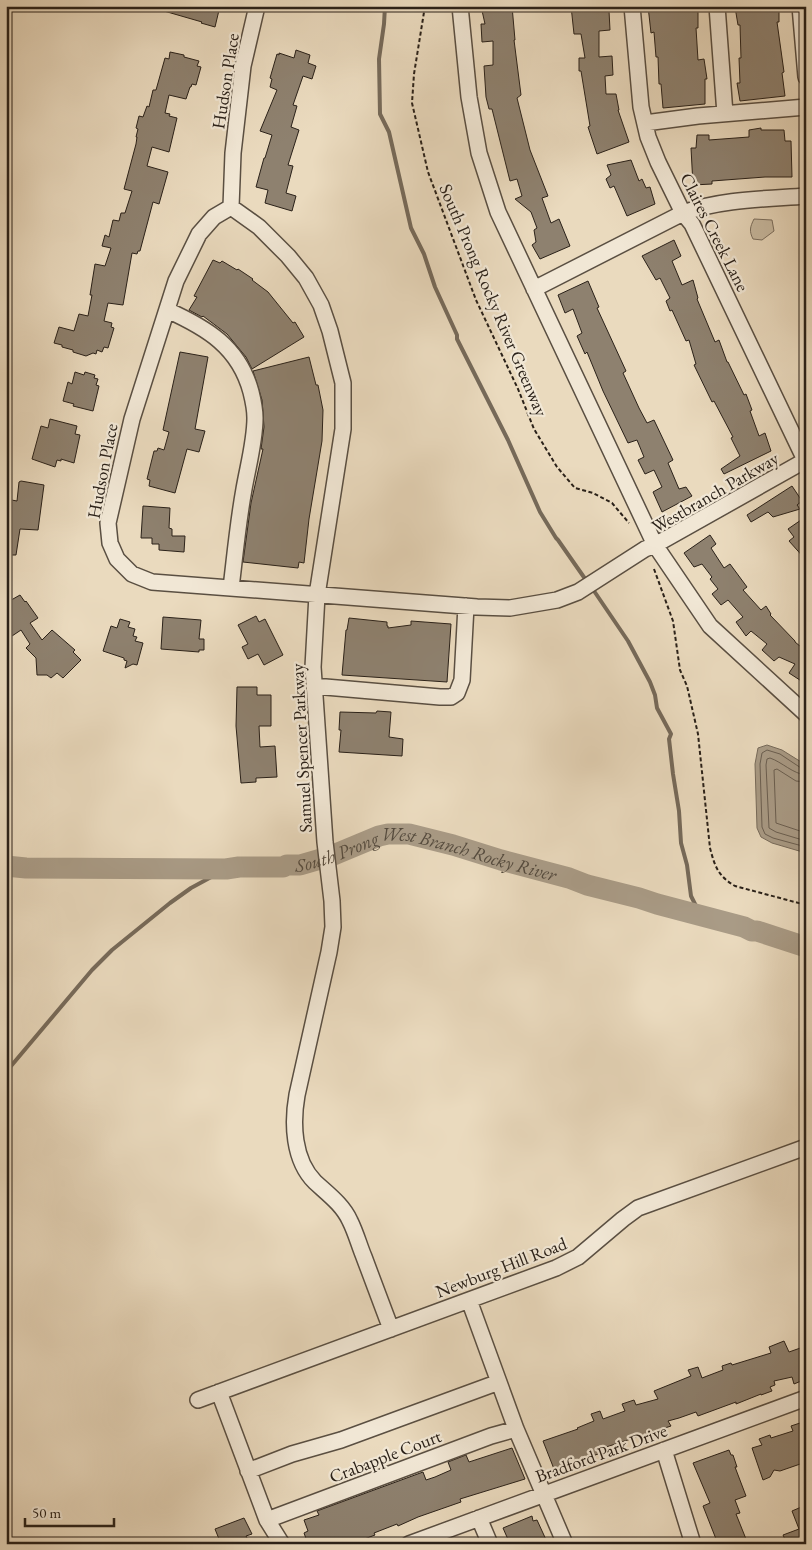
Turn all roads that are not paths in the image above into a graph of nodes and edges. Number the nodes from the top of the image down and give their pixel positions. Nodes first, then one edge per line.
1 (257, 6) edge
2 (460, 6) edge
3 (632, 6) edge
4 (717, 6) edge
5 (800, 6) edge
6 (806, 77) edge
7 (806, 107) edge
8 (725, 114) junction
9 (645, 123) junction
10 (806, 196) edge
11 (231, 207) junction
12 (683, 212) junction
13 (534, 289) junction
14 (167, 310) junction
15 (806, 461) edge
16 (650, 547) junction
17 (231, 588) junction
18 (317, 595) junction
19 (466, 606) junction
20 (314, 686) junction
21 (806, 714) edge
22 (806, 1147) edge
23 (468, 1300) junction
24 (391, 1329) junction
25 (499, 1382) junction
26 (219, 1392) junction
27 (806, 1398) edge
28 (198, 1400) dead end
29 (516, 1429) junction
30 (664, 1450) junction
31 (248, 1471) junction
32 (544, 1494) junction
33 (479, 1518) junction
34 (267, 1520) junction
35 (282, 1544) edge
36 (410, 1544) edge
37 (490, 1544) edge
38 (565, 1544) edge
39 (693, 1544) edge

1 - 11 street, Hudson Place
2 - 13 street
3 - 9 street, Claires Creek Lane
4 - 8 street
5 - 6 street
7 - 8 street
8 - 9 street
9 - 12 street, Claires Creek Lane
10 - 12 street
11 - 14 street, Hudson Place
11 - 18 street, Samuel Spencer Parkway
12 - 13 street
12 - 15 street, Claires Creek Lane
13 - 16 street
14 - 17 street
14 - 17 street, Hudson Place
15 - 16 street, Westbranch Parkway
16 - 19 street, Hudson Place
16 - 21 street, Westbranch Parkway
17 - 18 street, Hudson Place
18 - 19 street, Hudson Place
18 - 20 street, Samuel Spencer Parkway
19 - 20 street
20 - 24 street, Samuel Spencer Parkway
22 - 23 street, Newburg Hill Road
23 - 24 street, Newburg Hill Road
23 - 25 street
24 - 26 street, Newburg Hill Road
25 - 29 street
25 - 31 street
26 - 28 street, Newburg Hill Road
26 - 31 street
27 - 30 street, Bradford Park Drive
29 - 32 street
29 - 34 street, Crabapple Court
30 - 32 street, Bradford Park Drive
30 - 39 street
31 - 34 street
32 - 33 street, Bradford Park Drive
32 - 38 street
33 - 36 street, Bradford Park Drive
33 - 37 street
34 - 35 street

